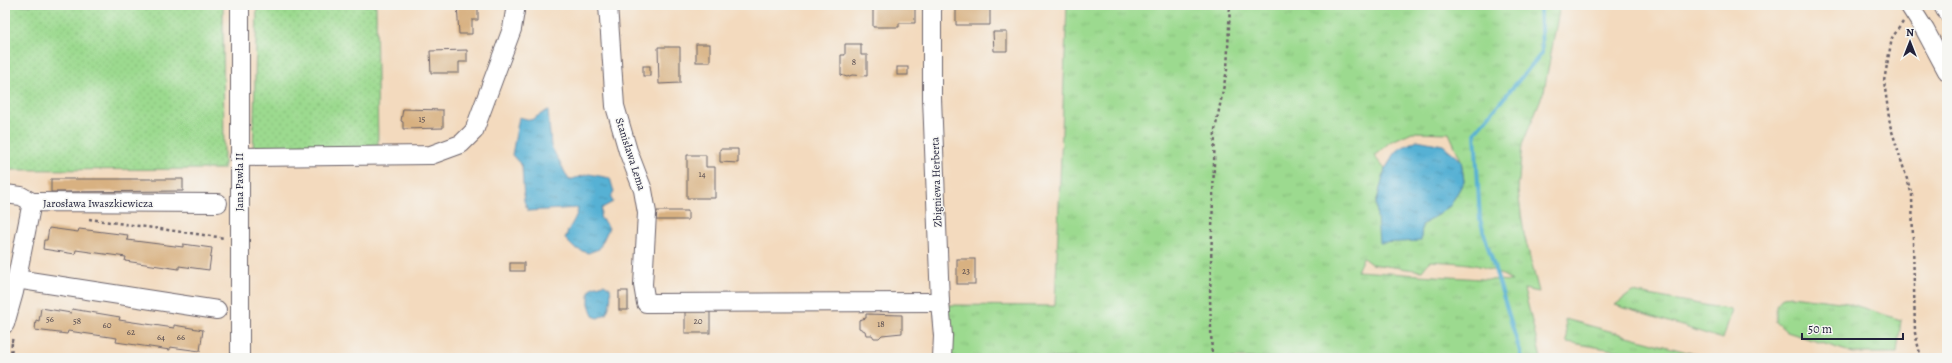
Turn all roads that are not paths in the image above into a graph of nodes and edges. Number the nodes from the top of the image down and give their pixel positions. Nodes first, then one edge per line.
1 (240, 5) edge
2 (516, 5) edge
3 (608, 5) edge
4 (932, 5) edge
5 (1945, 5) edge
6 (1910, 7) edge
7 (1947, 9) edge
8 (1947, 71) edge
9 (239, 157) junction
10 (5, 194) edge
11 (32, 202) junction
12 (218, 203) dead end
13 (16, 279) junction
14 (940, 302) junction
15 (217, 310) dead end
16 (5, 319) edge
17 (5, 324) edge
18 (240, 358) edge
19 (942, 358) edge

1 - 9 street, Jana Pawła II
2 - 9 street
3 - 14 street, Stanisława Lema
4 - 14 street, Zbigniewa Herberta
5 - 7 main road
6 - 8 street
9 - 18 street, Jana Pawła II
10 - 11 street
11 - 12 street, Jarosława Iwaszkiewicza
11 - 13 street, Jarosława Iwaszkiewicza
13 - 15 street
13 - 16 street, Jarosława Iwaszkiewicza
14 - 19 street, Zbigniewa Herberta
16 - 17 street, Jarosława Iwaszkiewicza

